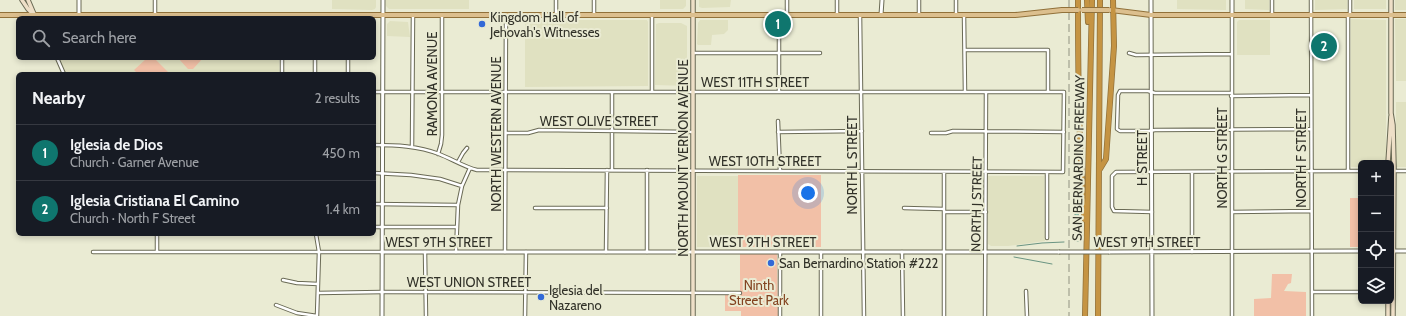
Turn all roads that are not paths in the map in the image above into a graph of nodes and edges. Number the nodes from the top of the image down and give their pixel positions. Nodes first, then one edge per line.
1 (22, 0) edge
2 (28, 0) edge
3 (79, 0) edge
4 (155, 0) edge
5 (383, 0) edge
6 (556, 0) edge
7 (594, 0) edge
8 (693, 0) edge
9 (787, 0) edge
10 (837, 0) edge
11 (882, 0) edge
12 (919, 0) edge
13 (956, 0) edge
14 (1078, 0) edge
15 (1087, 0) edge
16 (1092, 0) edge
17 (1100, 0) edge
18 (1113, 0) edge
19 (1151, 0) edge
20 (1232, 0) edge
21 (1272, 0) edge
22 (1311, 0) edge
23 (1350, 0) edge
24 (1391, 0) edge
25 (1078, 10) junction
26 (1111, 10) junction
27 (79, 14) junction
28 (919, 14) junction
29 (1349, 14) junction
30 (0, 15) edge
31 (155, 15) junction
32 (383, 15) junction
33 (413, 15) junction
34 (442, 15) junction
35 (506, 15) junction
36 (556, 15) junction
37 (594, 15) junction
38 (652, 15) junction
39 (693, 15) junction
40 (779, 15) junction
41 (787, 15) junction
42 (837, 15) junction
43 (860, 15) junction
44 (882, 15) junction
45 (956, 15) junction
46 (964, 15) junction
47 (1151, 15) junction
48 (1232, 15) junction
49 (1272, 15) junction
50 (1311, 15) junction
51 (1391, 15) junction
52 (1406, 15) edge
53 (35, 16) edge
54 (282, 16) edge
55 (315, 16) edge
56 (348, 16) edge
57 (965, 50) junction
58 (693, 53) junction
59 (779, 53) junction
60 (820, 53) dead end
61 (1129, 53) dead end
62 (1231, 54) junction
63 (1151, 55) junction
64 (58, 60) edge
65 (282, 60) edge
66 (315, 60) edge
67 (348, 60) edge
68 (1090, 60) junction
69 (63, 72) edge
70 (282, 72) edge
71 (315, 72) edge
72 (348, 72) edge
73 (779, 91) junction
74 (1048, 91) junction
75 (376, 92) edge
76 (382, 92) junction
77 (413, 92) junction
78 (442, 92) junction
79 (506, 92) junction
80 (612, 92) junction
81 (652, 92) junction
82 (693, 92) junction
83 (861, 92) junction
84 (965, 92) junction
85 (986, 92) junction
86 (1152, 92) junction
87 (1231, 94) junction
88 (1311, 95) junction
89 (1391, 113) junction
90 (778, 121) dead end
91 (1232, 129) junction
92 (1311, 129) junction
93 (1152, 130) junction
94 (612, 131) junction
95 (862, 131) junction
96 (693, 132) junction
97 (778, 132) junction
98 (987, 132) junction
99 (1064, 132) junction
100 (506, 133) junction
101 (931, 133) dead end
102 (376, 145) edge
103 (382, 145) junction
104 (412, 147) junction
105 (467, 148) dead end
106 (438, 154) junction
107 (1388, 160) edge
108 (1392, 160) edge
109 (458, 162) junction
110 (470, 168) junction
111 (506, 170) junction
112 (607, 170) junction
113 (612, 170) junction
114 (647, 170) junction
115 (693, 171) junction
116 (780, 171) junction
117 (1100, 171) junction
118 (1394, 171) edge
119 (1406, 171) edge
120 (862, 172) junction
121 (944, 172) junction
122 (986, 172) junction
123 (1047, 172) junction
124 (1152, 172) junction
125 (1192, 172) junction
126 (1232, 172) junction
127 (1311, 172) junction
128 (1348, 172) junction
129 (1358, 172) edge
130 (376, 173) edge
131 (382, 174) junction
132 (462, 186) junction
133 (1392, 196) edge
134 (376, 204) edge
135 (382, 204) junction
136 (458, 205) junction
137 (535, 208) dead end
138 (607, 208) junction
139 (904, 208) dead end
140 (944, 211) junction
141 (1311, 211) junction
142 (986, 212) junction
143 (1152, 212) junction
144 (1232, 212) junction
145 (376, 227) edge
146 (382, 227) junction
147 (457, 227) junction
148 (1087, 227) junction
149 (1392, 232) edge
150 (157, 236) edge
151 (316, 236) edge
152 (1047, 238) dead end
153 (1311, 251) junction
154 (1358, 251) edge
155 (1394, 251) edge
156 (1406, 251) edge
157 (93, 252) dead end
158 (157, 252) junction
159 (319, 252) junction
160 (382, 252) junction
161 (425, 252) junction
162 (456, 252) junction
163 (506, 252) junction
164 (526, 252) junction
165 (606, 252) junction
166 (647, 252) junction
167 (693, 252) junction
168 (780, 252) junction
169 (822, 252) junction
170 (862, 252) junction
171 (902, 252) junction
172 (944, 252) junction
173 (985, 252) junction
174 (1152, 252) junction
175 (1192, 252) junction
176 (1232, 252) junction
177 (1393, 268) edge
178 (283, 280) dead end
179 (318, 284) junction
180 (1026, 291) dead end
181 (382, 292) junction
182 (426, 292) junction
183 (1312, 292) junction
184 (1358, 292) edge
185 (318, 293) junction
186 (525, 293) junction
187 (693, 293) junction
188 (740, 293) dead end
189 (1388, 304) edge
190 (276, 305) dead end
191 (317, 316) edge
192 (382, 316) edge
193 (426, 316) edge
194 (526, 316) edge
195 (693, 316) edge
196 (780, 316) edge
197 (821, 316) edge
198 (864, 316) edge
199 (903, 316) edge
200 (944, 316) edge
201 (985, 316) edge
202 (1026, 316) edge
203 (1086, 316) edge
204 (1098, 316) edge
205 (1152, 316) edge
206 (1232, 316) edge
207 (1312, 316) edge
208 (1388, 316) edge
209 (1394, 316) edge

1 - 53 main road
2 - 53 main road
3 - 27 street
4 - 31 street
5 - 32 street
6 - 36 street
7 - 37 street
8 - 39 main road, NORTH MOUNT VERNON AVENUE
9 - 41 street
10 - 42 street
11 - 44 street
12 - 28 street
13 - 45 street
14 - 25 highway
15 - 68 highway
16 - 68 highway, SAN BERNARDINO FREEWAY
17 - 117 highway, SAN BERNARDINO FREEWAY
18 - 26 highway
19 - 47 street, H STREET
20 - 48 street, NORTH G STREET
21 - 49 street
22 - 50 street, NORTH F STREET
23 - 29 street
24 - 51 main road
25 - 26 main road, bridge
25 - 46 main road, bridge
25 - 148 highway
26 - 47 main road
26 - 117 highway
27 - 31 main road
27 - 53 main road
28 - 44 main road
28 - 45 main road
29 - 50 main road
29 - 51 main road
29 - 128 street
30 - 53 main road
31 - 54 main road
32 - 33 main road
32 - 56 main road
32 - 76 street
33 - 34 main road
33 - 77 street
34 - 35 main road
34 - 78 street, RAMONA AVENUE
35 - 36 main road
35 - 79 street, NORTH WESTERN AVENUE
36 - 37 main road
37 - 38 main road
38 - 39 main road
38 - 81 street
39 - 40 main road
39 - 58 main road, NORTH MOUNT VERNON AVENUE
40 - 41 main road
40 - 59 street
41 - 42 main road
42 - 43 main road
43 - 44 main road
43 - 83 street, NORTH L STREET
45 - 46 main road
46 - 57 street
47 - 48 main road
47 - 63 street, H STREET
48 - 49 main road
48 - 62 street, NORTH G STREET
49 - 50 main road
50 - 88 street, NORTH F STREET
51 - 52 main road
51 - 89 main road
54 - 55 main road
55 - 56 main road
57 - 74 street
57 - 84 street
58 - 59 street
58 - 82 main road, NORTH MOUNT VERNON AVENUE
59 - 60 street
59 - 73 street
61 - 63 street
62 - 63 street
62 - 87 street, NORTH G STREET
63 - 86 street, H STREET
64 - 69 street
65 - 70 street
66 - 71 street
67 - 72 street
68 - 148 highway, SAN BERNARDINO FREEWAY
73 - 82 street, WEST 11TH STREET
73 - 83 street, WEST 11TH STREET
74 - 85 street, WEST 11TH STREET
74 - 99 street, WEST 11TH STREET
75 - 76 street, WEST 11TH STREET
76 - 77 street, WEST 11TH STREET
76 - 103 street
77 - 78 street, WEST 11TH STREET
77 - 104 street
78 - 79 street, WEST 11TH STREET
78 - 106 street, RAMONA AVENUE
79 - 80 street, WEST 11TH STREET
79 - 100 street, NORTH WESTERN AVENUE
80 - 81 street, WEST 11TH STREET
80 - 94 street
81 - 82 street, WEST 11TH STREET
82 - 96 main road, NORTH MOUNT VERNON AVENUE
83 - 84 street, WEST 11TH STREET
83 - 95 street, NORTH L STREET
84 - 85 street, WEST 11TH STREET
85 - 98 street, NORTH J STREET
86 - 87 street
86 - 93 street, H STREET
86 - 93 street
87 - 88 street
87 - 91 street, NORTH G STREET
88 - 92 street, NORTH F STREET
89 - 107 main road
89 - 108 main road
90 - 97 street
91 - 92 street
91 - 93 street
91 - 126 street, NORTH G STREET
92 - 127 street, NORTH F STREET
93 - 124 street, H STREET
94 - 96 street, WEST OLIVE STREET
94 - 100 street, WEST OLIVE STREET
94 - 113 street
95 - 97 street
95 - 120 street, NORTH L STREET
96 - 115 main road, NORTH MOUNT VERNON AVENUE
97 - 116 street
98 - 99 street
98 - 101 street
98 - 122 street, NORTH J STREET
99 - 123 street, WEST 10TH STREET
100 - 111 street, NORTH WESTERN AVENUE
102 - 103 street, WEST 10TH STREET
103 - 104 street, WEST 10TH STREET
103 - 131 street
104 - 106 street, WEST 10TH STREET
105 - 109 street
106 - 109 street, WEST 10TH STREET
109 - 110 street, WEST 10TH STREET
110 - 111 street, WEST 10TH STREET
110 - 132 street
111 - 112 street, WEST 10TH STREET
111 - 163 street, NORTH WESTERN AVENUE
112 - 113 street, WEST 10TH STREET
112 - 138 street
113 - 114 street, WEST 10TH STREET
114 - 115 street, WEST 10TH STREET
114 - 166 street
115 - 116 street, WEST 10TH STREET
115 - 167 main road, NORTH MOUNT VERNON AVENUE
116 - 120 street, WEST 10TH STREET
117 - 204 highway, SAN BERNARDINO FREEWAY
118 - 119 street
120 - 121 street, WEST 10TH STREET
120 - 170 street, NORTH L STREET
121 - 122 street, WEST 10TH STREET
121 - 140 street
122 - 123 street, WEST 10TH STREET
122 - 142 street, NORTH J STREET
123 - 152 street
124 - 125 street
124 - 143 street, H STREET
124 - 143 street
125 - 126 street
125 - 175 street
126 - 127 street
126 - 144 street, NORTH G STREET
127 - 128 street
127 - 141 street, NORTH F STREET
128 - 129 street
130 - 131 street
131 - 132 street
131 - 135 street
132 - 136 street
133 - 149 main road
134 - 135 street
135 - 136 street
135 - 146 street
136 - 147 street
137 - 138 street
138 - 165 street
139 - 140 street
140 - 142 street
140 - 172 street
141 - 144 street
141 - 153 street, NORTH F STREET
142 - 173 street, NORTH J STREET
143 - 174 street, H STREET
144 - 176 street, NORTH G STREET
145 - 146 street
146 - 147 street
146 - 160 street
147 - 162 street
148 - 203 highway, SAN BERNARDINO FREEWAY
150 - 158 street
151 - 159 street
153 - 154 street, WEST 9TH STREET
153 - 176 street, WEST 9TH STREET
153 - 183 street, NORTH F STREET
155 - 156 street
157 - 158 street, WEST 9TH STREET
158 - 159 street, WEST 9TH STREET
159 - 160 street, WEST 9TH STREET
159 - 179 street
160 - 161 street, WEST 9TH STREET
160 - 181 street
161 - 162 street, WEST 9TH STREET
161 - 182 street
162 - 163 street, WEST 9TH STREET
163 - 164 street, WEST 9TH STREET
164 - 165 street, WEST 9TH STREET
164 - 186 street
165 - 166 street, WEST 9TH STREET
166 - 167 street, WEST 9TH STREET
167 - 168 street, WEST 9TH STREET
167 - 187 main road, NORTH MOUNT VERNON AVENUE
168 - 169 street, WEST 9TH STREET
168 - 196 street
169 - 170 street, WEST 9TH STREET
169 - 197 street
170 - 171 street, WEST 9TH STREET
170 - 198 street, NORTH L STREET
171 - 172 street, WEST 9TH STREET
171 - 199 street
172 - 173 street, WEST 9TH STREET
172 - 200 street
173 - 174 street, WEST 9TH STREET, bridge
173 - 201 street, NORTH J STREET
174 - 175 street, WEST 9TH STREET
174 - 205 street, H STREET
175 - 176 street, WEST 9TH STREET
176 - 206 street, NORTH G STREET
177 - 209 main road
178 - 179 street
179 - 185 street
180 - 202 street
181 - 182 street, WEST UNION STREET
181 - 185 street, WEST UNION STREET
181 - 192 street
182 - 186 street, WEST UNION STREET
182 - 193 street
183 - 184 street
183 - 207 street, NORTH F STREET
185 - 191 street
186 - 187 street, WEST UNION STREET
186 - 194 street
187 - 188 street, WEST UNION STREET
187 - 195 main road, NORTH MOUNT VERNON AVENUE
189 - 208 main road
190 - 191 street

